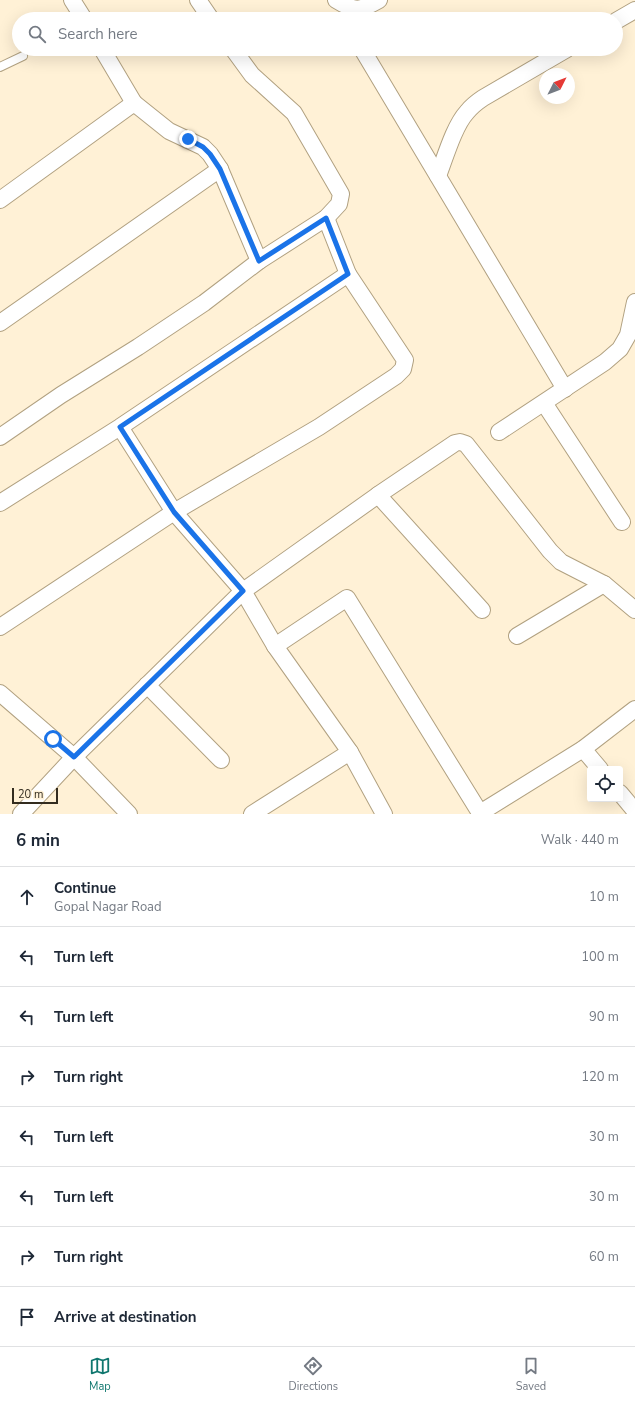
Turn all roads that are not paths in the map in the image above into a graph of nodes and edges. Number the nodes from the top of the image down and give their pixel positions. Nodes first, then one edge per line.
1 (72, 0) edge
2 (198, 0) edge
3 (336, 0) edge
4 (379, 0) edge
5 (635, 10) edge
6 (80, 12) edge
7 (206, 12) edge
8 (623, 17) edge
9 (23, 56) dead end
10 (106, 56) edge
11 (238, 56) edge
12 (366, 56) edge
13 (555, 56) edge
14 (0, 67) edge
15 (134, 103) junction
16 (220, 169) junction
17 (438, 176) junction
18 (0, 200) edge
19 (326, 218) junction
20 (259, 261) junction
21 (348, 274) junction
22 (635, 302) edge
23 (0, 323) edge
24 (565, 389) junction
25 (544, 403) junction
26 (120, 427) junction
27 (499, 432) dead end
28 (0, 437) edge
29 (378, 495) junction
30 (0, 503) edge
31 (174, 512) junction
32 (622, 522) dead end
33 (604, 584) junction
34 (243, 591) junction
35 (482, 610) dead end
36 (635, 610) edge
37 (0, 627) edge
38 (517, 636) dead end
39 (275, 646) junction
40 (147, 685) junction
41 (0, 693) edge
42 (635, 709) edge
43 (582, 749) junction
44 (350, 752) junction
45 (74, 757) junction
46 (221, 760) dead end
47 (597, 766) edge
48 (623, 797) edge
49 (635, 811) edge
50 (21, 814) edge
51 (129, 814) edge
52 (252, 814) edge
53 (384, 814) edge
54 (479, 814) edge

1 - 6 street
2 - 7 street
3 - 4 street
5 - 8 street
9 - 14 lane
10 - 15 street
11 - 19 street
12 - 17 street
13 - 17 street
15 - 16 street
15 - 18 street
16 - 20 street
16 - 23 street
17 - 24 street
19 - 20 street
19 - 21 street
20 - 28 street
21 - 26 street
21 - 31 street
22 - 24 street
24 - 25 street
25 - 27 street
25 - 32 street
26 - 30 street
26 - 31 street
29 - 33 street
29 - 34 street
29 - 35 street
31 - 34 street
31 - 37 street
33 - 36 street
33 - 38 street
34 - 39 street
34 - 40 street
39 - 44 street
39 - 54 street
40 - 45 street
40 - 46 street
41 - 45 street
42 - 43 street
43 - 47 street
43 - 54 street
44 - 52 street
44 - 53 street
45 - 50 street
45 - 51 street
48 - 49 street

